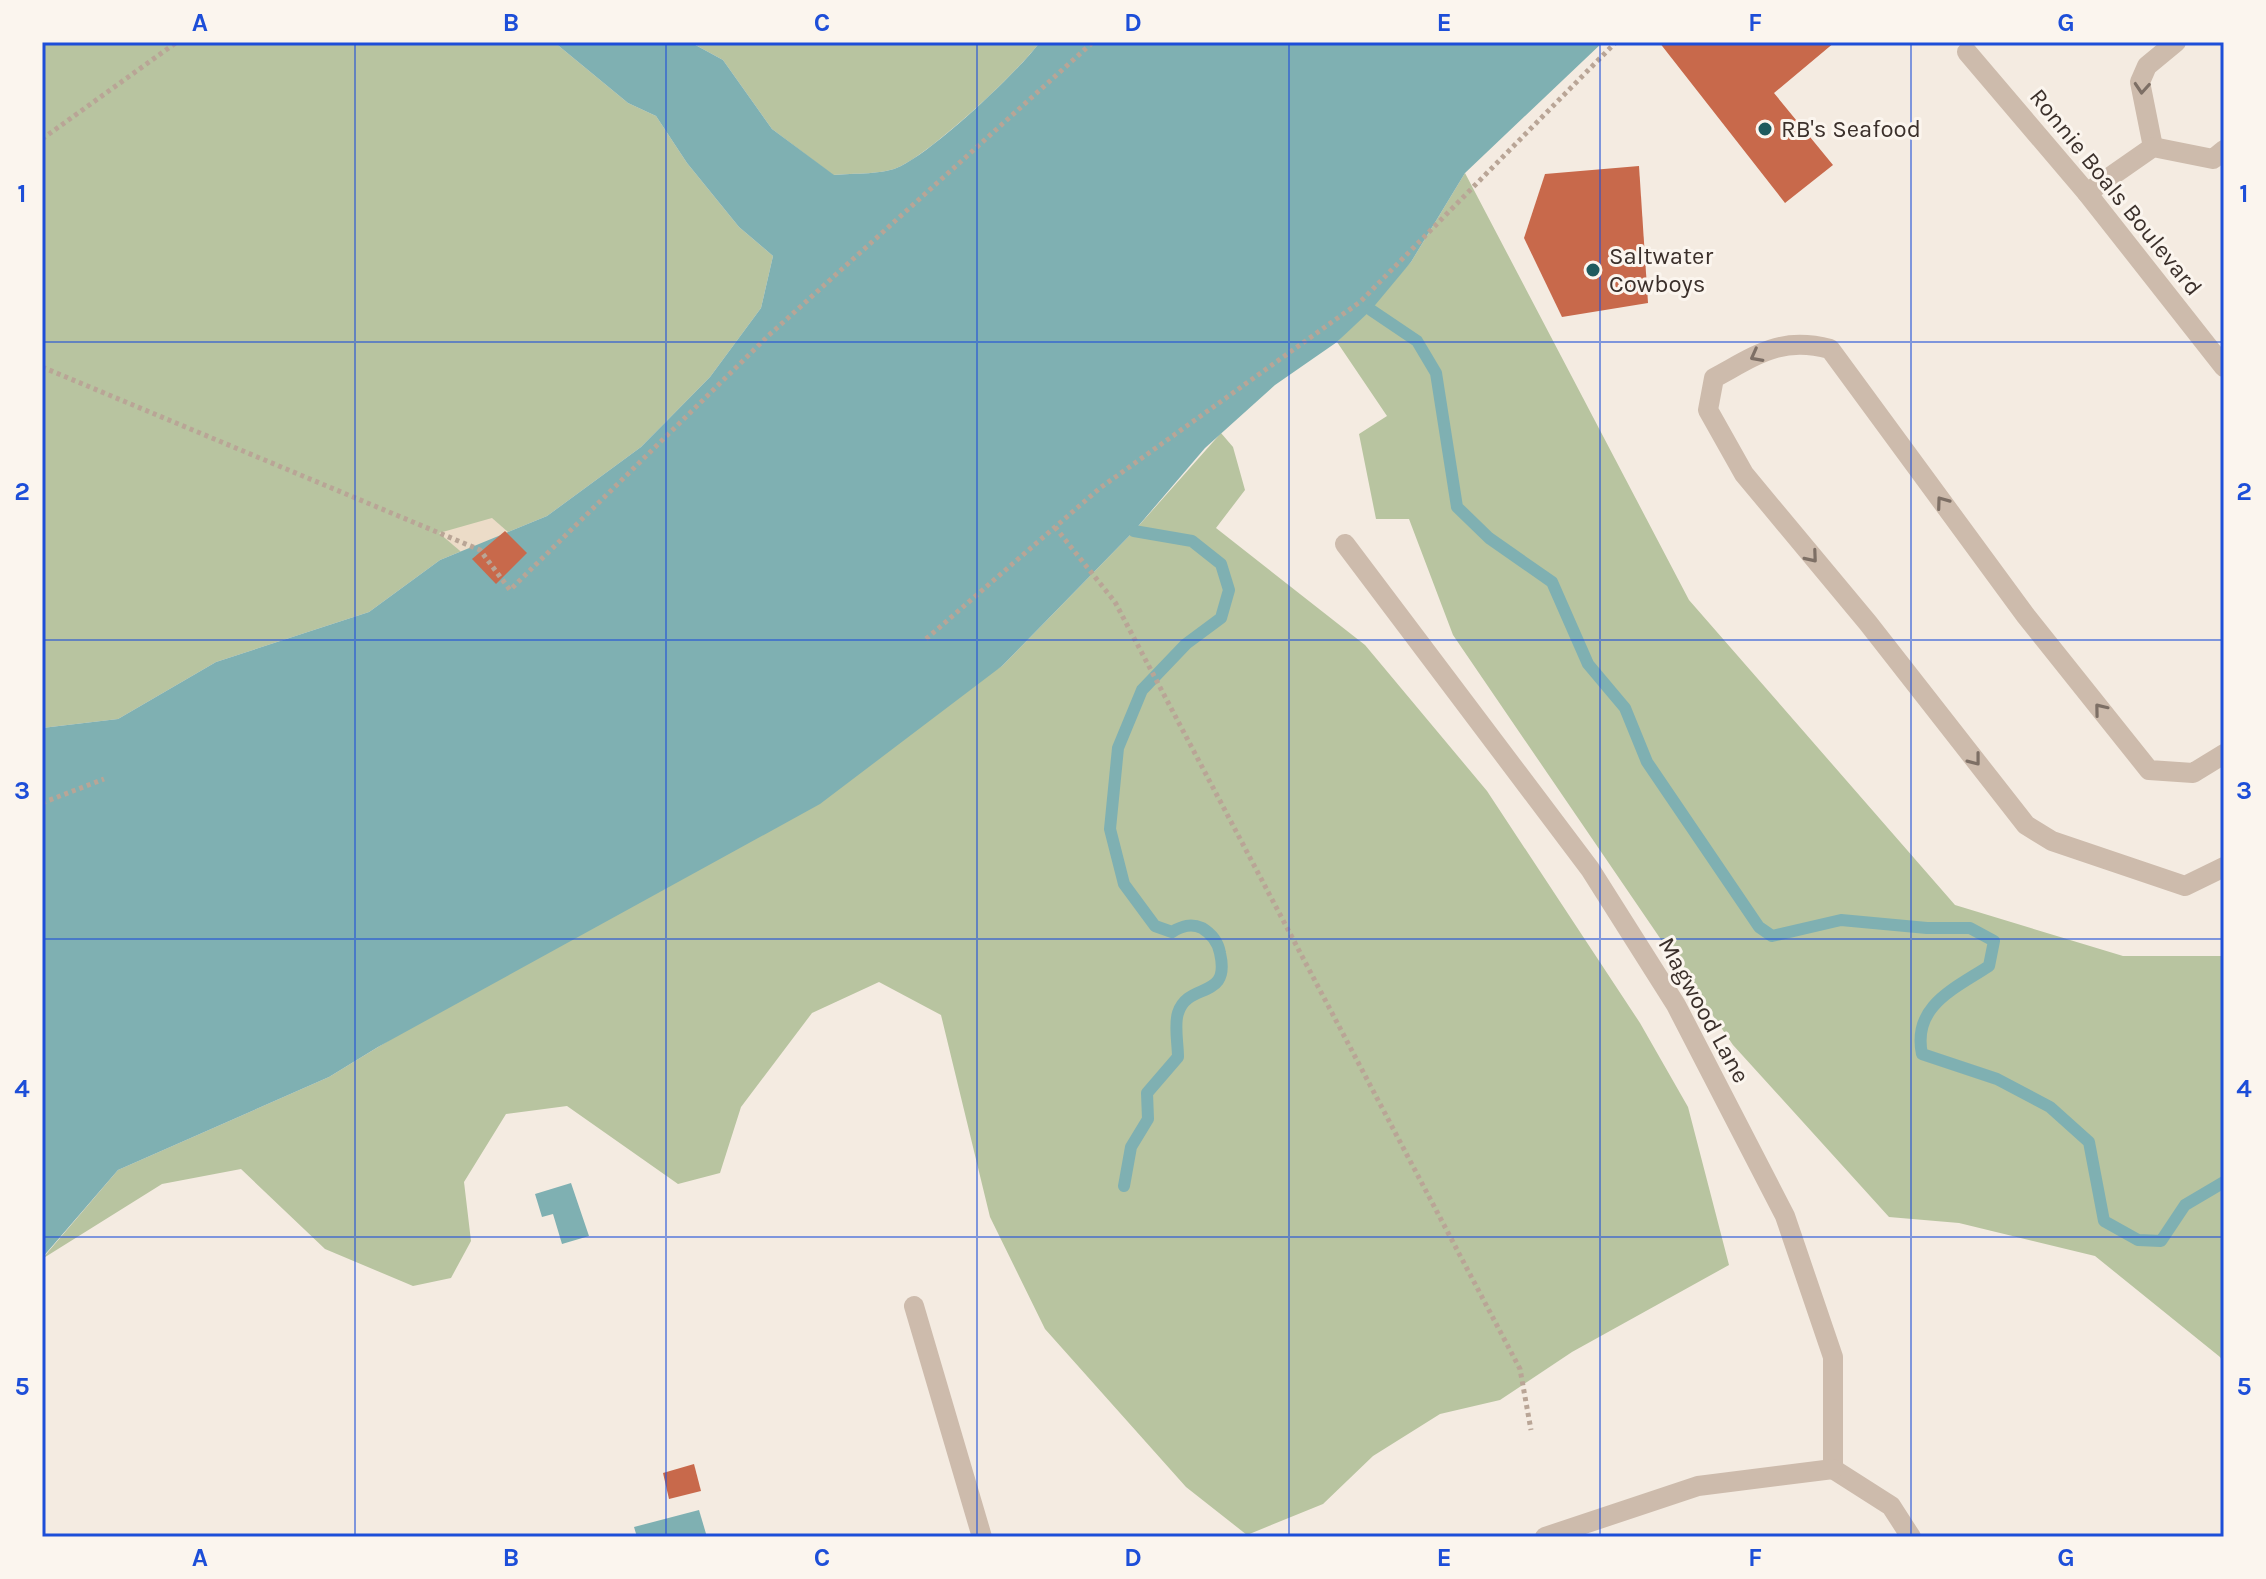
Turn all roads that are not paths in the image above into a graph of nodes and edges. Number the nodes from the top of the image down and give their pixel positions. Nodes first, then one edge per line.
1 (2176, 42) edge
2 (1967, 52) dead end
3 (2153, 147) junction
4 (2224, 150) edge
5 (2087, 193) junction
6 (2222, 359) edge
7 (1345, 544) dead end
8 (2224, 754) edge
9 (2224, 867) edge
10 (914, 1306) dead end
11 (1833, 1469) junction
12 (982, 1537) edge
13 (1545, 1537) edge
14 (1911, 1537) edge

1 -> 3 street
2 - 5 street, Ronnie Boals Boulevard
3 - 4 street
3 - 5 street
5 - 6 street, Ronnie Boals Boulevard
7 - 11 street, Magwood Lane
8 -> 9 street
10 - 12 street
11 - 13 street
11 - 14 street

